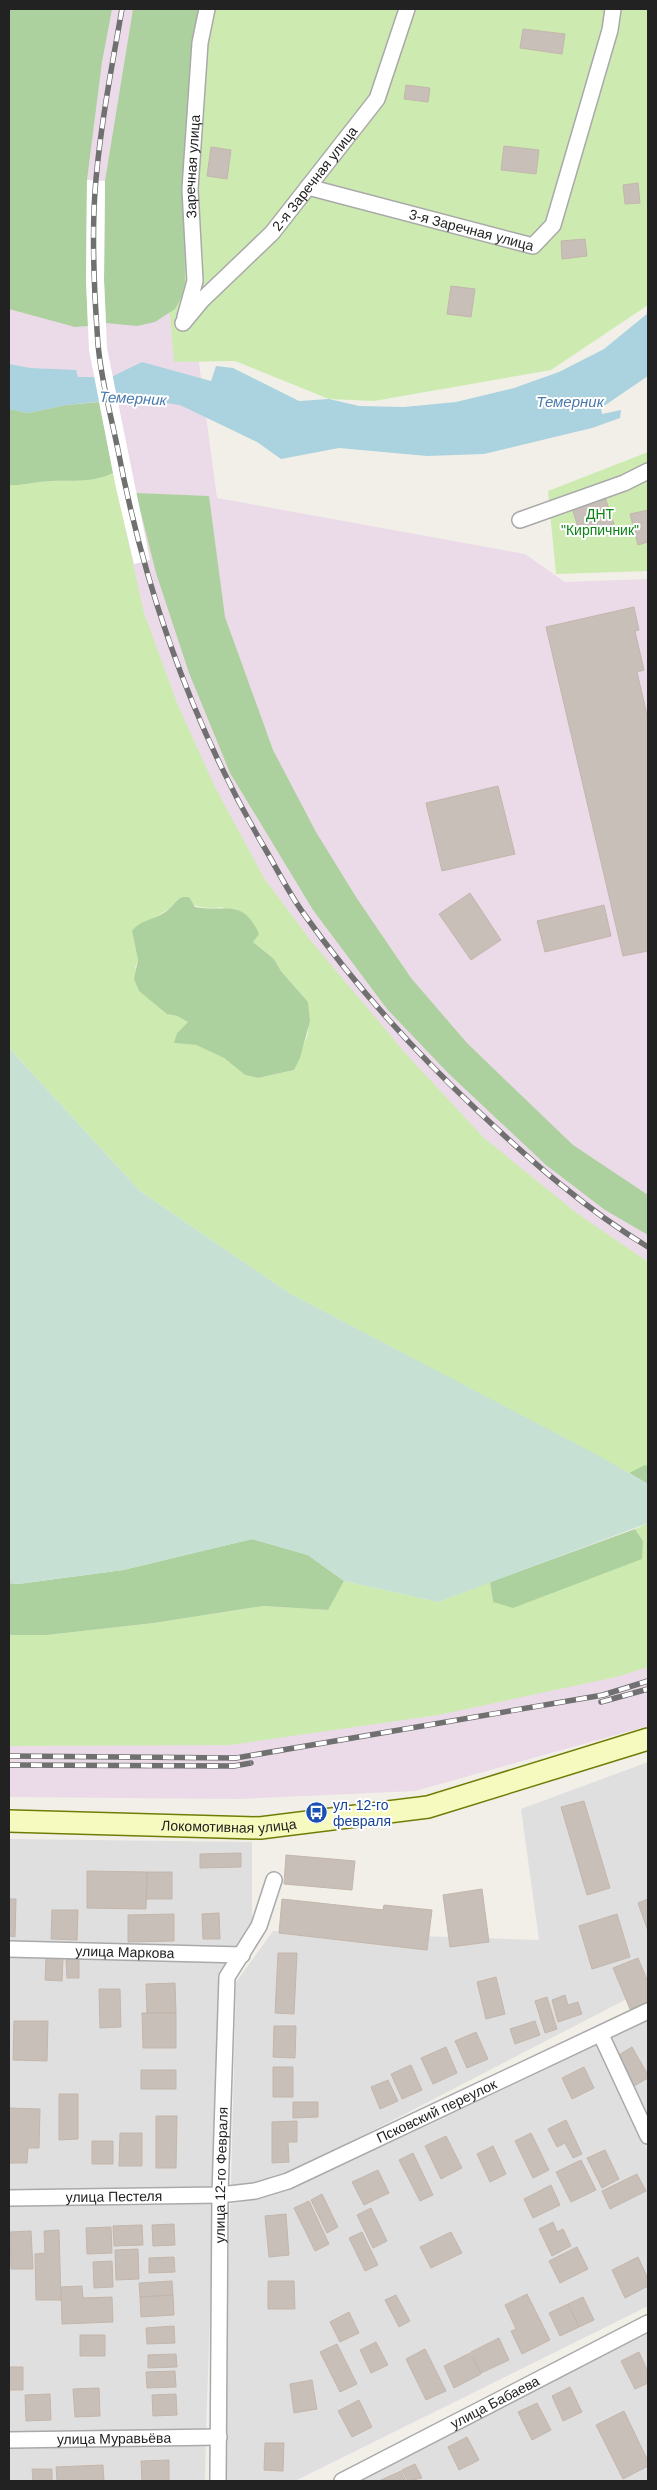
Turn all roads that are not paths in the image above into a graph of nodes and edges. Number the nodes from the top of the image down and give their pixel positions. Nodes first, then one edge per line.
1 (207, 9) edge
2 (407, 9) edge
3 (613, 9) edge
4 (308, 187) junction
5 (183, 323) joint
6 (648, 471) edge
7 (520, 520) dead end
8 (648, 1739) edge
9 (9, 1822) edge
10 (274, 1880) dead end
11 (9, 1949) edge
12 (242, 1955) junction
13 (648, 2011) edge
14 (601, 2035) junction
15 (648, 2136) edge
16 (220, 2195) junction
17 (9, 2198) edge
18 (648, 2323) edge
19 (219, 2437) junction
20 (9, 2440) edge
21 (218, 2481) edge
22 (342, 2481) edge

1 - 5 street, Заречная улица
2 - 4 street, 2-я Заречная улица
3 - 4 street, 3-я Заречная улица
4 - 5 street, 2-я Заречная улица
6 - 7 street
8 - 9 street, Локомотивная улица
10 - 12 street, улица 12-го Февраля
11 - 12 street, улица Маркова
12 - 16 street, улица 12-го Февраля
13 - 14 street, Псковский переулок
14 - 15 street
14 - 16 street, Псковский переулок
16 - 17 street, улица Пестеля
16 - 19 street, улица 12-го Февраля
18 - 22 street, улица Бабаева
19 - 20 street, улица Муравьёва
19 - 21 street, улица 12-го Февраля

